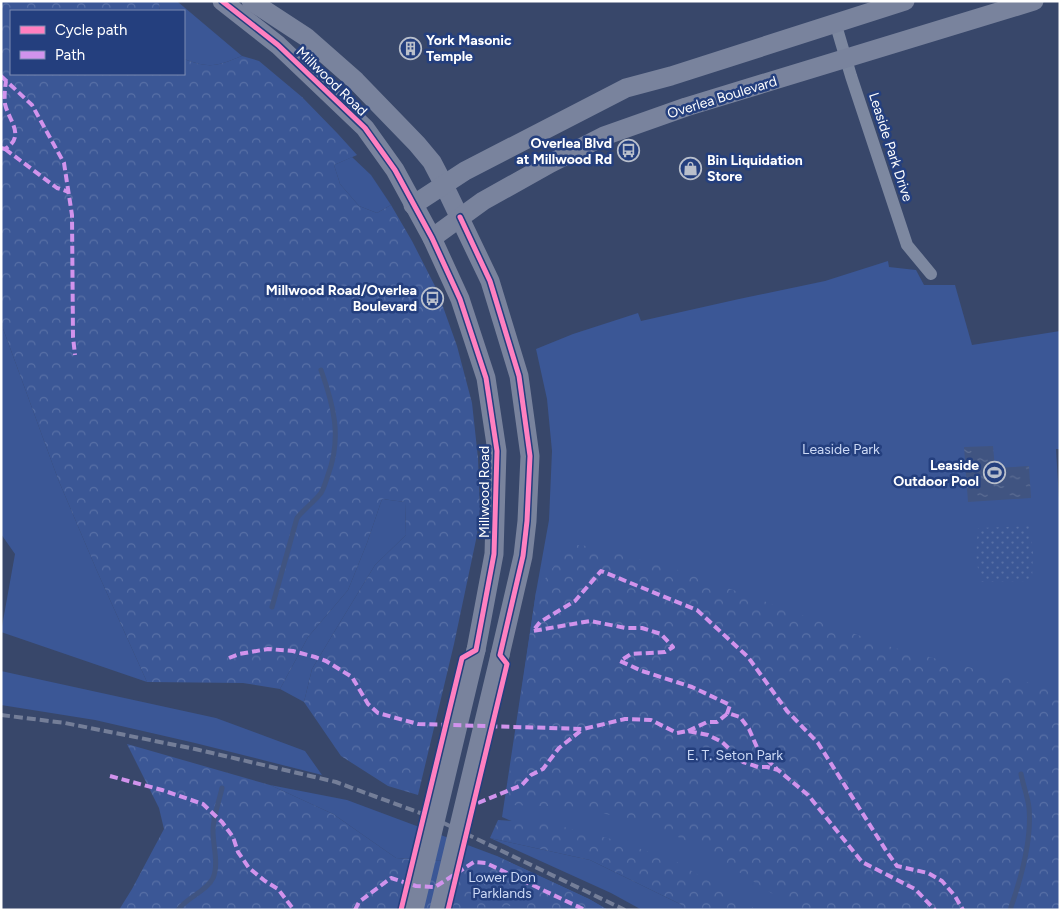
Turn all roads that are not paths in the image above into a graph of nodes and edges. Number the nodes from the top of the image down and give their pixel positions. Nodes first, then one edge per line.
1 (222, 1) edge
2 (251, 1) edge
3 (905, 1) edge
4 (1034, 1) edge
5 (835, 22) junction
6 (846, 59) junction
7 (444, 184) junction
8 (413, 205) junction
9 (460, 217) junction
10 (432, 238) junction
11 (932, 274) dead end
12 (414, 910) edge
13 (439, 910) edge

1 - 8 main road, Millwood Road
2 - 7 main road, Millwood Road
3 - 5 main road
4 - 6 main road, Overlea Boulevard
5 - 6 street, Leaside Park Drive
5 - 7 main road
6 - 9 main road, Overlea Boulevard
6 - 11 street, Leaside Park Drive
7 - 8 main road
7 - 9 main road, Millwood Road
8 - 10 main road, Millwood Road
9 - 10 main road, Overlea Boulevard
9 - 13 main road, Millwood Road, bridge
10 - 12 main road, Millwood Road, bridge

